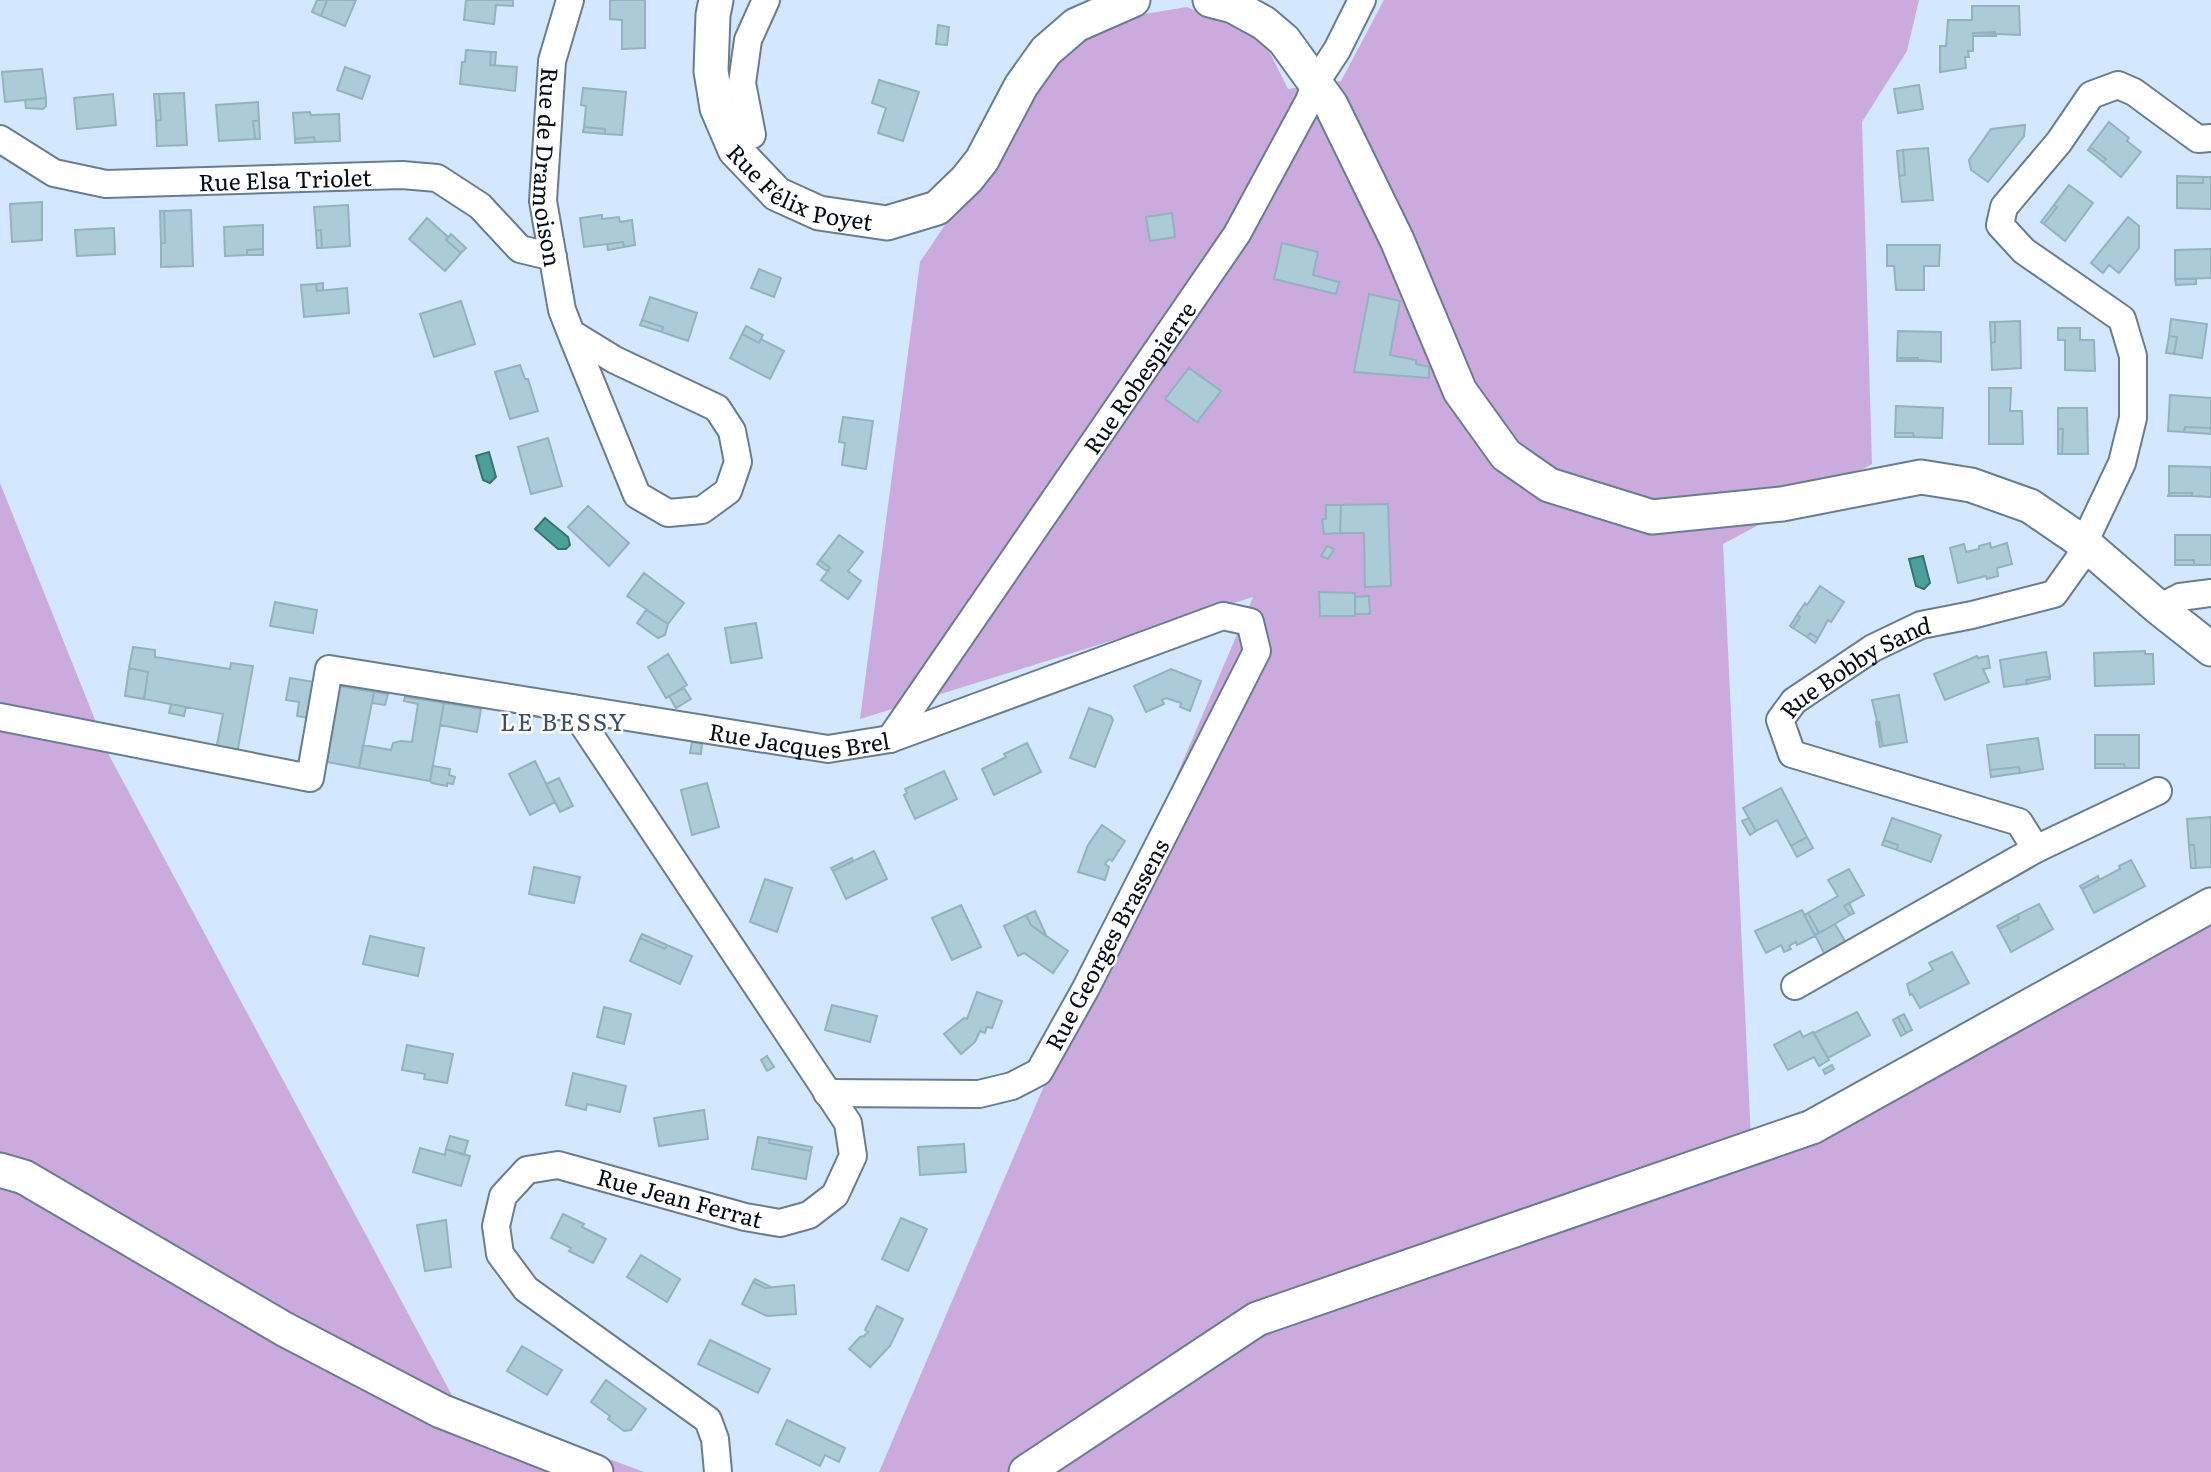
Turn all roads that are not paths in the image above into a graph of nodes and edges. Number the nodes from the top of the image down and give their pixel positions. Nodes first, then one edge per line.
1 (570, 0) edge
2 (716, 0) edge
3 (766, 0) edge
4 (1133, 0) edge
5 (1210, 0) edge
6 (1362, 0) edge
7 (1316, 82) junction
8 (752, 135) dead end
9 (2211, 138) edge
10 (0, 139) edge
11 (553, 257) junction
12 (571, 333) junction
13 (2084, 544) junction
14 (2211, 593) edge
15 (2159, 608) junction
16 (1250, 622) joint
17 (2211, 649) edge
18 (572, 708) junction
19 (0, 717) edge
20 (890, 739) junction
21 (2158, 790) dead end
22 (2036, 849) junction
23 (2211, 905) edge
24 (1795, 986) dead end
25 (827, 1093) junction
26 (0, 1170) edge
27 (596, 1472) edge
28 (718, 1472) edge
29 (1026, 1472) edge

1 - 11 street, Rue de Dramoison
2 - 4 street, Rue Félix Poyet
3 - 8 street
5 - 7 street
6 - 7 street, Rue Robespierre
7 - 13 street
7 - 20 street, Rue Robespierre
9 - 13 street
10 - 11 street, Rue Elsa Triolet
11 - 12 street, Rue de Dramoison
12 - 12 street, Rue de Dramoison
13 - 15 street
13 - 22 street, Rue Bobby Sand
14 - 15 street
15 - 17 street
16 - 20 street, Rue Jacques Brel
16 - 25 street, Rue Georges Brassens
18 - 19 street, Rue Jacques Brel
18 - 20 street, Rue Jacques Brel
18 - 25 street, Rue Jean Ferrat
21 - 22 street
22 - 24 street
23 - 29 street
25 - 28 street, Rue Jean Ferrat
26 - 27 street

